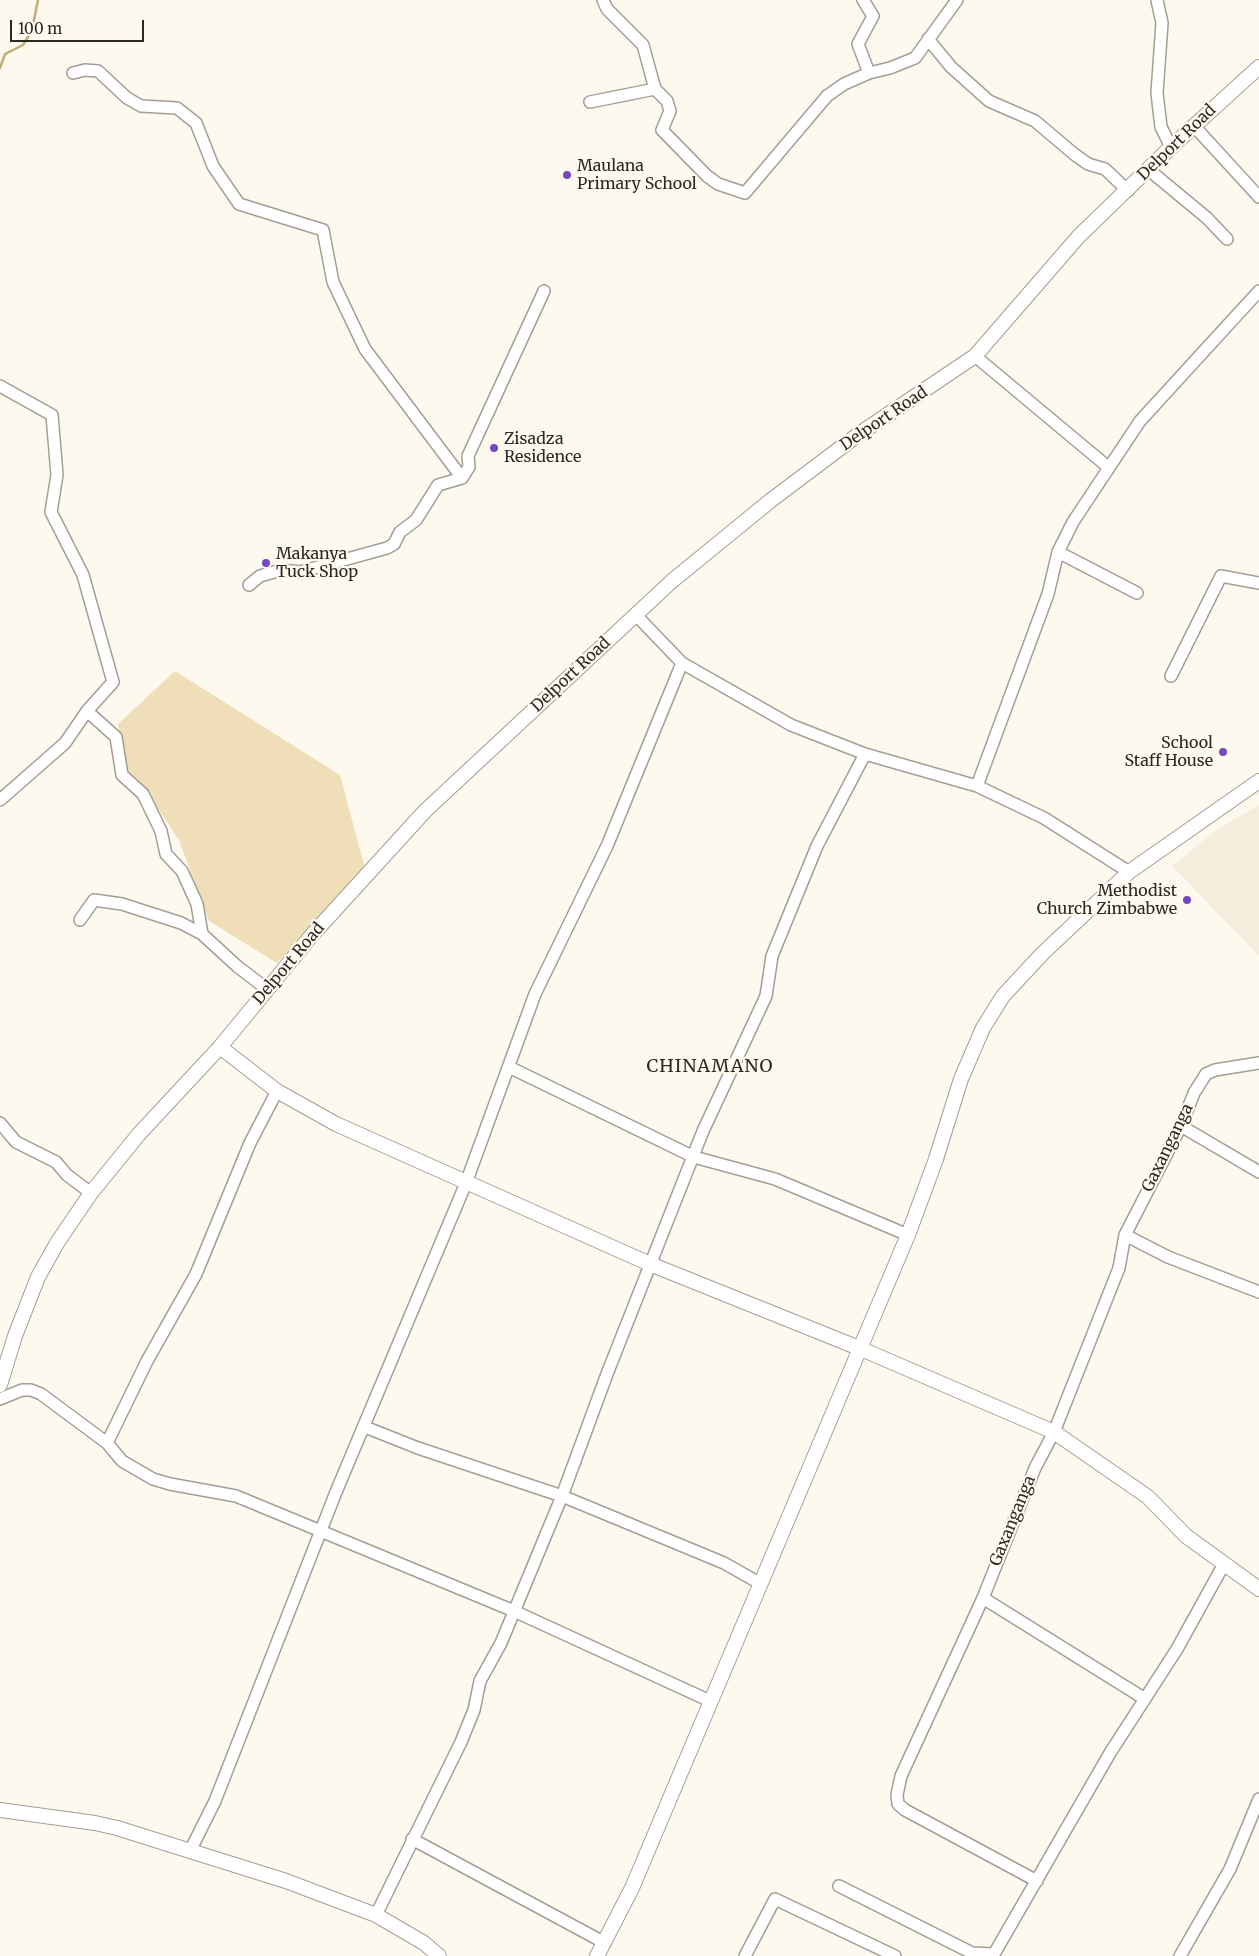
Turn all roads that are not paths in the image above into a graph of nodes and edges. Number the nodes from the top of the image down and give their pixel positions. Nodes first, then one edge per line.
1 (603, 0) edge
2 (863, 0) edge
3 (957, 0) edge
4 (1157, 0) edge
5 (928, 39) junction
6 (1259, 67) edge
7 (73, 73) dead end
8 (869, 73) junction
9 (656, 89) junction
10 (590, 102) dead end
11 (1194, 126) junction
12 (1171, 147) junction
13 (1149, 170) junction
14 (1128, 191) junction
15 (1259, 197) edge
16 (1227, 239) dead end
17 (1259, 291) edge
18 (544, 292) dead end
19 (975, 356) junction
20 (0, 386) edge
21 (1108, 467) junction
22 (462, 478) junction
23 (1058, 552) junction
24 (1259, 583) edge
25 (250, 585) dead end
26 (1137, 593) dead end
27 (635, 614) junction
28 (682, 663) junction
29 (1171, 676) dead end
30 (87, 711) junction
31 (865, 754) junction
32 (1259, 781) edge
33 (977, 786) junction
34 (0, 800) edge
35 (1129, 872) junction
36 (80, 920) dead end
37 (202, 934) junction
38 (267, 989) junction
39 (220, 1047) junction
40 (1259, 1063) edge
41 (509, 1067) junction
42 (277, 1092) junction
43 (0, 1123) edge
44 (1181, 1126) junction
45 (694, 1157) junction
46 (1259, 1172) edge
47 (466, 1183) junction
48 (91, 1193) junction
49 (908, 1235) junction
50 (1125, 1235) junction
51 (650, 1264) junction
52 (1259, 1292) edge
53 (859, 1348) junction
54 (2, 1364) edge
55 (0, 1385) edge
56 (0, 1399) edge
57 (365, 1427) junction
58 (1054, 1432) junction
59 (106, 1443) junction
60 (562, 1496) junction
61 (321, 1531) junction
62 (1224, 1564) junction
63 (761, 1584) junction
64 (1259, 1589) edge
65 (983, 1598) junction
66 (514, 1611) junction
67 (1144, 1699) junction
68 (710, 1701) junction
69 (1259, 1798) edge
70 (0, 1810) edge
71 (412, 1839) junction
72 (190, 1851) junction
73 (1037, 1881) junction
74 (839, 1886) dead end
75 (376, 1915) junction
76 (605, 1943) junction
77 (972, 1954) edge
78 (996, 1955) edge
79 (439, 1956) edge
80 (597, 1956) edge
81 (745, 1956) edge
82 (895, 1956) edge
83 (1180, 1956) edge

1 - 9 street
2 - 8 street
3 - 5 street
4 - 12 street
5 - 8 street
5 - 14 street
6 - 11 street, Delport Road
7 - 22 street
8 - 9 street
9 - 10 street
11 - 12 street, Delport Road
11 - 15 street
12 - 13 street, Delport Road
13 - 14 street, Delport Road
13 - 16 street
14 - 19 street, Delport Road
17 - 21 street
18 - 22 street
19 - 21 street
19 - 27 street, Delport Road
20 - 30 street
21 - 23 street
22 - 25 street
23 - 26 street
23 - 33 street
24 - 29 street
27 - 28 street
27 - 38 street, Delport Road
28 - 31 street
28 - 41 street
30 - 34 street
30 - 37 street
31 - 33 street
31 - 45 street
32 - 35 street
33 - 35 street
35 - 49 street
36 - 37 street
37 - 38 street
38 - 39 street, Delport Road
39 - 42 street
39 - 48 street, Delport Road
40 - 44 street, Gaxanganga
41 - 45 street
41 - 47 street
42 - 47 street
42 - 59 street
43 - 48 street
44 - 46 street
44 - 50 street, Gaxanganga
45 - 49 street
45 - 51 street
47 - 51 street
47 - 57 street
48 - 54 street, Delport Road
49 - 53 street
50 - 52 street
50 - 58 street, Gaxanganga
51 - 53 street
51 - 60 street
53 - 58 street
53 - 63 street
54 - 55 street, Delport Road
56 - 59 street
57 - 60 street
57 - 61 street
58 - 62 street
58 - 65 street, Gaxanganga
59 - 61 street
60 - 63 street
60 - 66 street
61 - 66 street
61 - 72 street
62 - 64 street
62 - 67 street
63 - 68 street
65 - 67 street
65 - 73 street, Gaxanganga
66 - 68 street
66 - 71 street
67 - 73 street
68 - 76 street
69 - 83 street
70 - 72 street
71 - 75 street
71 - 76 street
72 - 75 street
73 - 78 street
74 - 77 street
75 - 79 street
76 - 80 street
77 - 78 street
81 - 82 street

